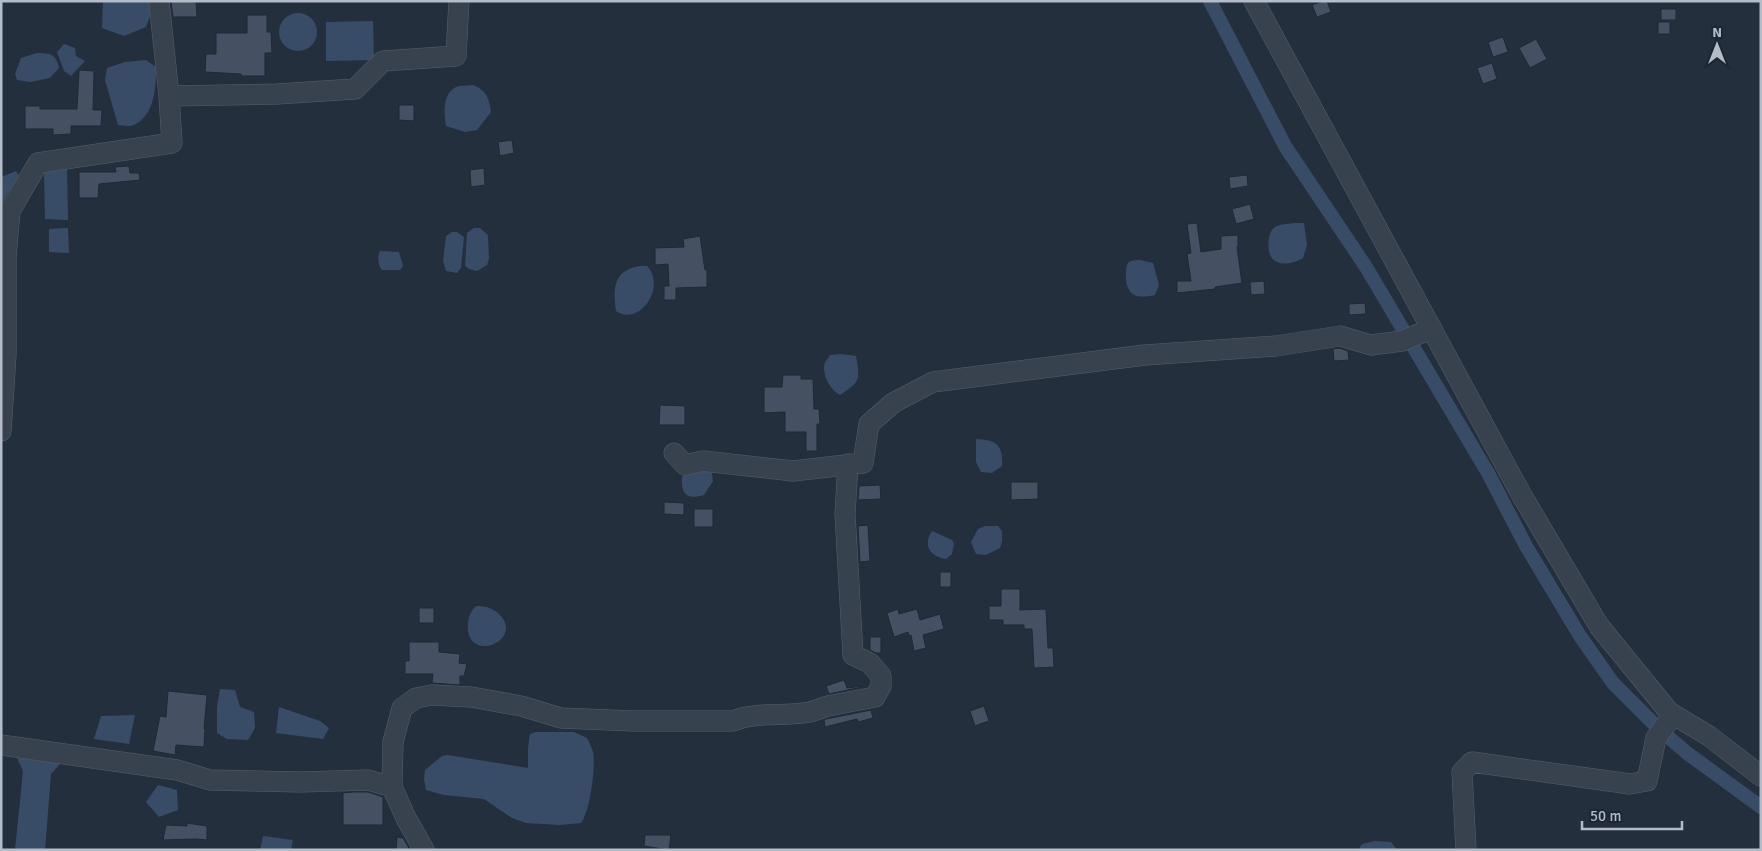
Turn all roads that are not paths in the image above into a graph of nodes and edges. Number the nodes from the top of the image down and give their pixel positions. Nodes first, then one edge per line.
1 (159, 1) edge
2 (459, 1) edge
3 (1260, 3) edge
4 (169, 96) junction
5 (1428, 329) junction
6 (1, 431) edge
7 (674, 453) dead end
8 (848, 464) junction
9 (1671, 718) junction
10 (1, 745) edge
11 (1761, 776) edge
12 (392, 787) junction
13 (424, 850) edge
14 (1466, 850) edge

1 - 4 street
2 - 4 street
3 - 5 street
4 - 6 street
5 - 8 street
5 - 9 street
7 - 8 street
8 - 12 street
9 - 11 street
9 - 14 street
10 - 12 street
12 - 13 street

